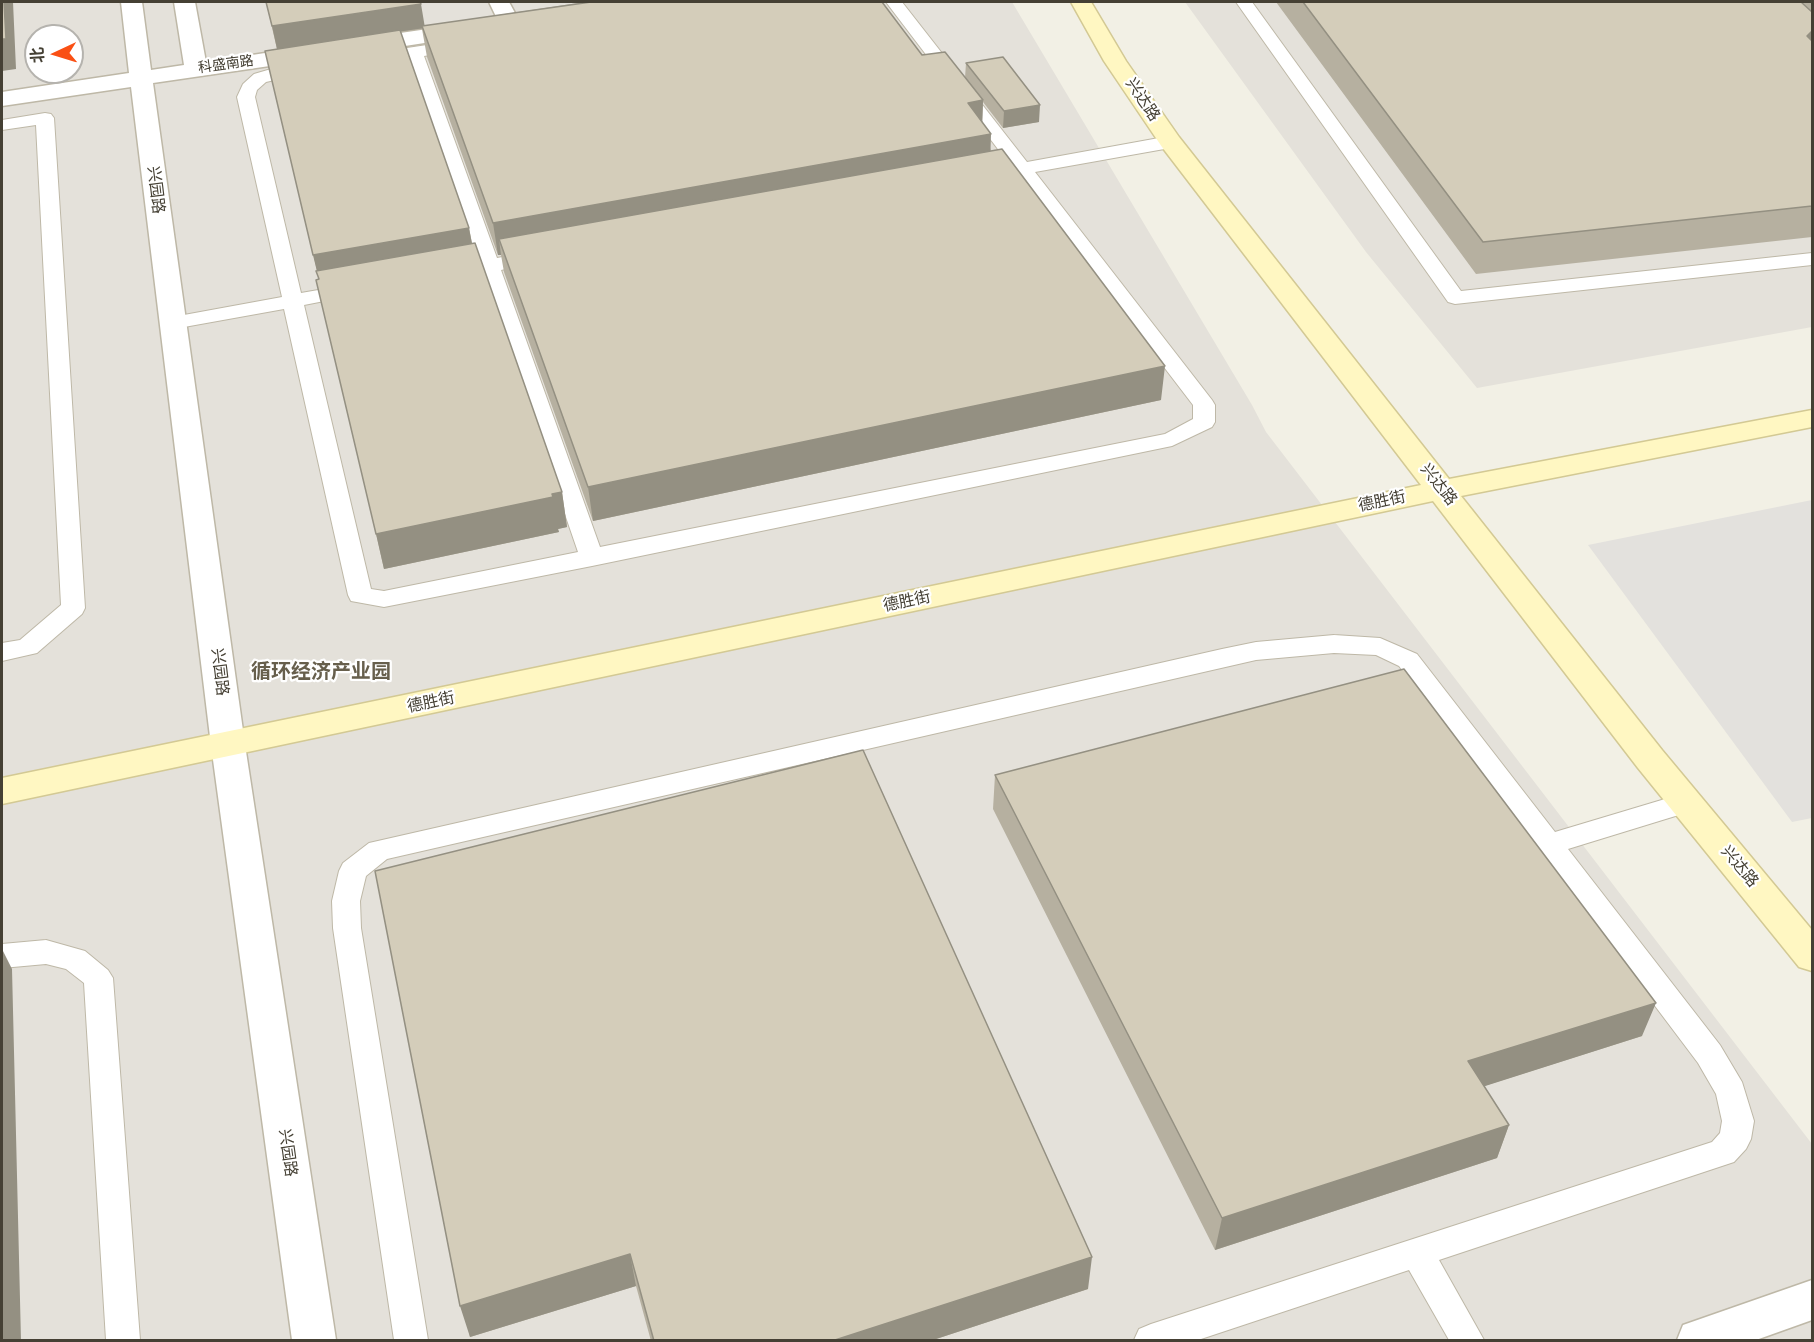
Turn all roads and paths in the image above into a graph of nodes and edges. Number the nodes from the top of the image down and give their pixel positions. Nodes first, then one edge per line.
1 (131, 2) edge
2 (184, 2) edge
3 (500, 2) edge
4 (894, 2) edge
5 (1081, 2) edge
6 (1244, 2) edge
7 (509, 32) junction
8 (414, 52) junction
9 (346, 62) edge
10 (324, 65) edge
11 (196, 70) junction
12 (141, 78) junction
13 (2, 99) edge
14 (2, 125) edge
15 (1170, 142) junction
16 (1022, 169) junction
17 (987, 175) edge
18 (559, 253) edge
19 (1812, 259) edge
20 (489, 266) junction
21 (432, 276) edge
22 (374, 287) edge
23 (293, 301) junction
24 (173, 323) junction
25 (1812, 418) edge
26 (1442, 490) junction
27 (592, 558) junction
28 (2, 652) edge
29 (228, 745) junction
30 (2, 791) edge
31 (1685, 803) junction
32 (1549, 844) junction
33 (2, 956) edge
34 (1812, 956) edge
35 (1417, 1253) junction
36 (1812, 1300) edge
37 (123, 1341) edge
38 (314, 1341) edge
39 (411, 1341) edge
40 (1151, 1341) edge
41 (1467, 1341) edge
42 (1699, 1341) edge

1 - 12 street, 兴园路
2 - 11 street
3 - 7 street
4 - 16 lane
5 - 15 street, 兴达路
6 - 19 lane
7 - 8 lane
7 - 11 street, 科盛南路
8 - 9 lane
8 - 20 lane
10 - 23 lane
11 - 12 street, 科盛南路
12 - 13 street, 科盛南路
12 - 24 street, 兴园路
14 - 28 lane
15 - 16 lane
15 - 26 street, 兴达路
16 - 17 lane
16 - 27 lane
18 - 20 lane
20 - 21 lane
20 - 27 lane
22 - 23 lane
23 - 24 lane
23 - 27 lane
24 - 29 street, 兴园路
25 - 26 street, 德胜街
26 - 29 street, 德胜街
26 - 31 street, 兴达路
29 - 30 street, 德胜街
29 - 38 street, 兴园路
31 - 32 lane
31 - 34 street, 兴达路
32 - 35 lane
32 - 39 lane
33 - 37 lane
35 - 40 lane
35 - 41 lane
36 - 42 street

